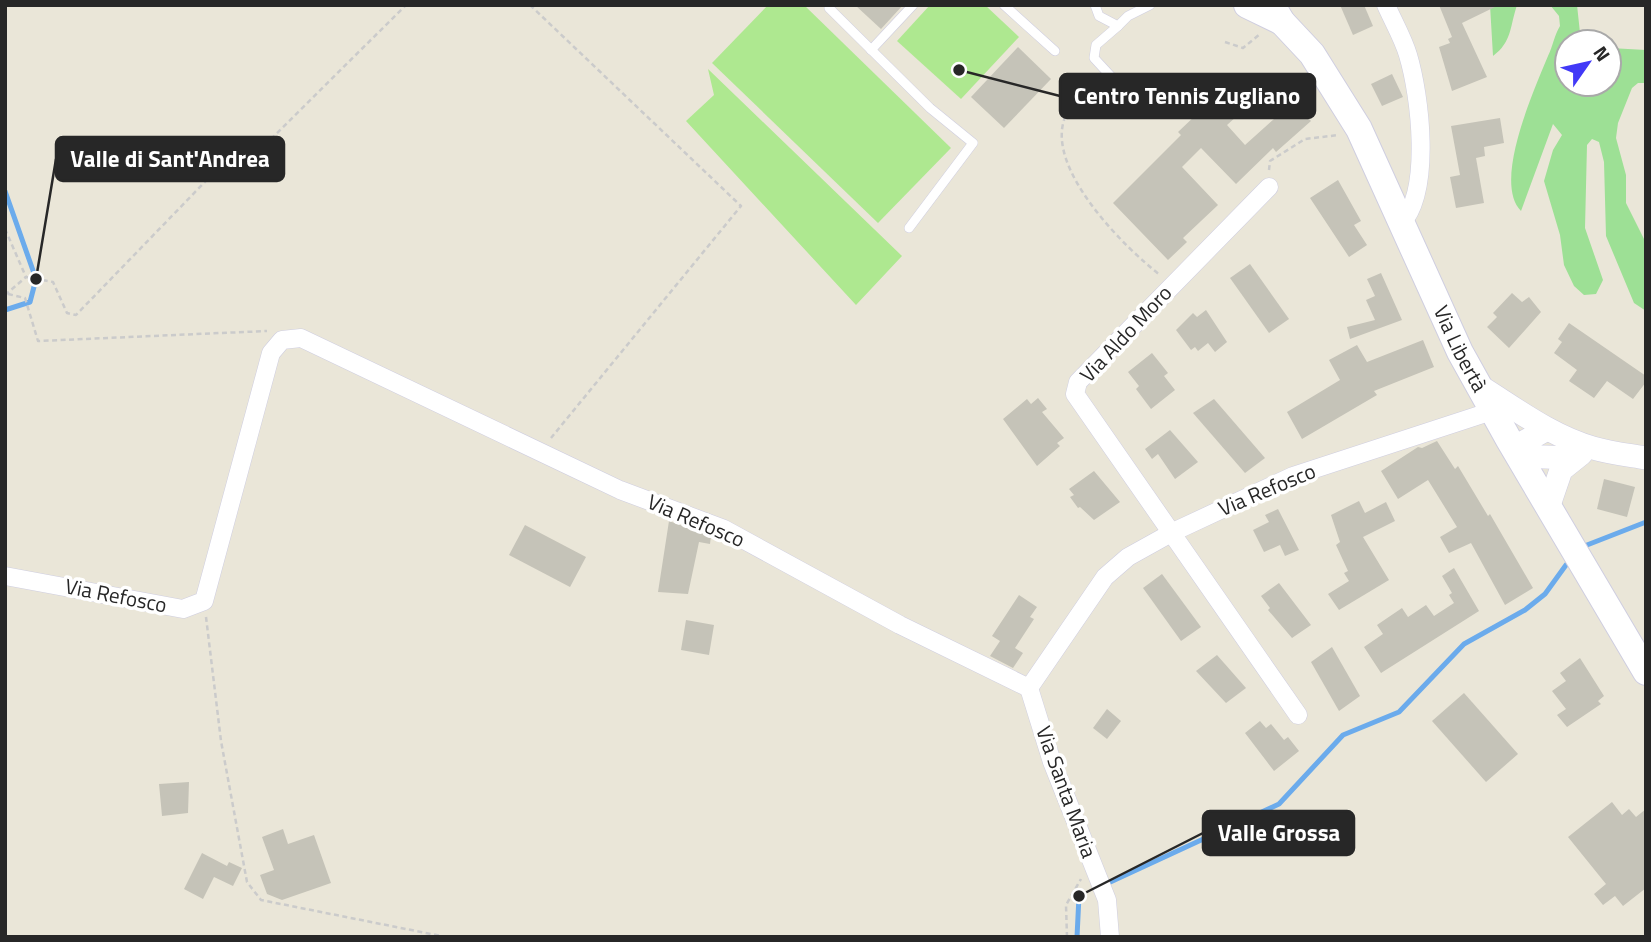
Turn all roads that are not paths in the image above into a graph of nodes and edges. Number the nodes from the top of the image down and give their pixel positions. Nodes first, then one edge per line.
1 (830, 5) edge
2 (913, 5) edge
3 (1004, 5) edge
4 (1096, 5) edge
5 (1132, 5) edge
6 (1150, 5) edge
7 (1247, 5) edge
8 (1386, 5) edge
9 (1128, 16) junction
10 (1273, 19) edge
11 (1118, 26) junction
12 (871, 50) junction
13 (1055, 51) dead end
14 (1118, 84) dead end
15 (1269, 187) road end
16 (1401, 224) junction
17 (909, 228) dead end
18 (1479, 386) junction
19 (1492, 411) junction
20 (1547, 429) junction
21 (1594, 448) junction
22 (1518, 456) junction
23 (1573, 458) junction
24 (1646, 458) edge
25 (1548, 508) junction
26 (1172, 532) junction
27 (5, 576) edge
28 (1646, 672) edge
29 (1029, 688) junction
30 (1298, 715) dead end
31 (1110, 937) edge

1 - 12 lane
2 - 12 lane
3 - 13 lane
4 - 11 lane
5 - 9 lane
6 - 9 lane
7 - 10 main road, Via Libertà
8 - 16 street
9 - 11 lane
10 - 16 main road, Via Libertà
11 - 14 lane
12 - 17 lane
15 - 26 street, Via Aldo Moro
16 - 18 main road, Via Libertà
18 - 19 main road, Via Libertà
18 - 20 street
19 - 22 main road, Via Libertà
19 - 26 street, Via Refosco
20 - 21 street
20 - 22 street
21 - 23 street
21 - 24 street
22 - 23 street
22 - 25 main road, Via Libertà
23 - 25 street
25 - 28 main road, Via Libertà
26 - 29 street, Via Refosco
26 - 30 street
27 - 29 street, Via Refosco
29 - 31 street, Via Santa Maria

